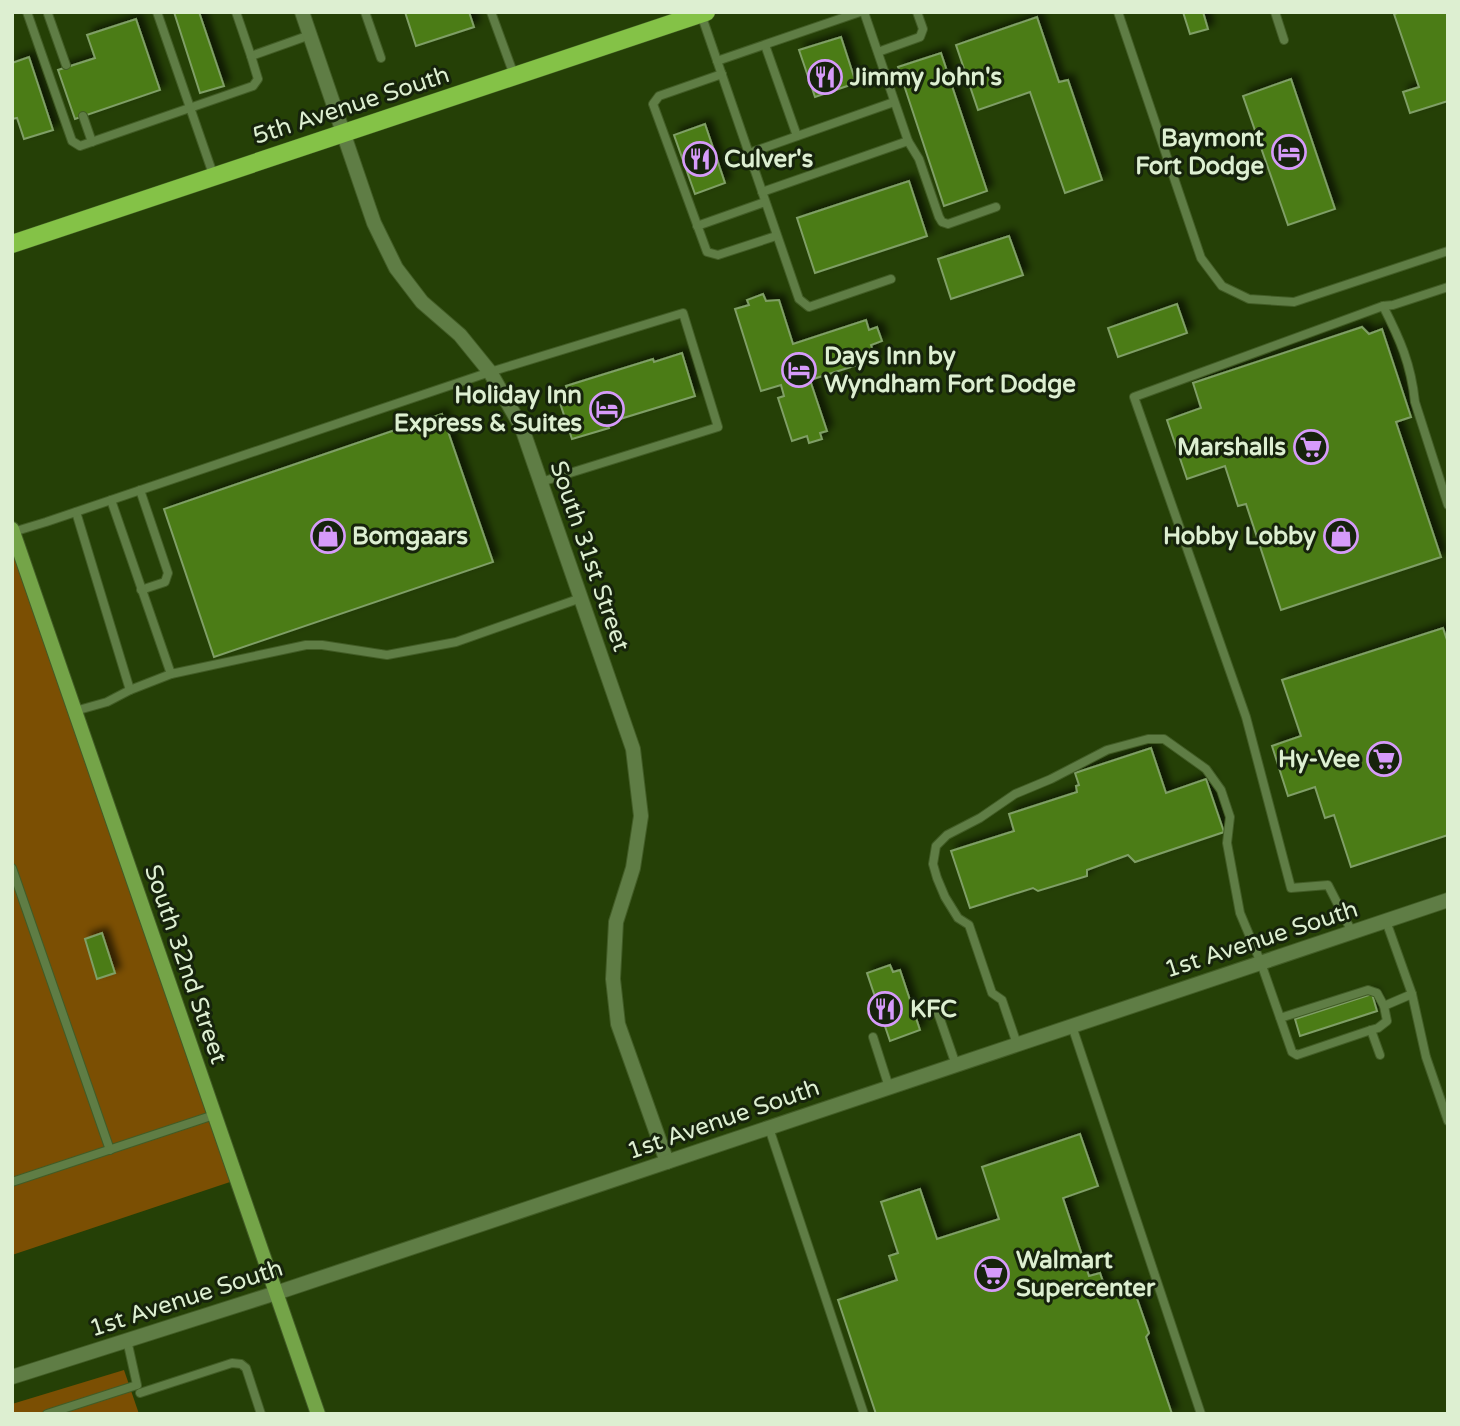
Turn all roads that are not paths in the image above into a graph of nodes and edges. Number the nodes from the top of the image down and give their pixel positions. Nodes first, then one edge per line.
1 (158, 12) edge
2 (236, 12) edge
3 (302, 12) edge
4 (365, 12) edge
5 (491, 12) edge
6 (862, 12) edge
7 (917, 12) edge
8 (1118, 12) edge
9 (1275, 12) edge
10 (51, 13) edge
11 (704, 13) edge
12 (28, 16) edge
13 (310, 35) junction
14 (1284, 40) dead end
15 (765, 45) junction
16 (878, 52) junction
17 (251, 56) junction
18 (381, 58) dead end
19 (717, 61) junction
20 (66, 65) dead end
21 (722, 74) junction
22 (514, 76) junction
23 (894, 102) junction
24 (190, 108) junction
25 (83, 116) dead end
26 (343, 133) junction
27 (797, 136) junction
28 (908, 141) junction
29 (92, 142) junction
30 (748, 153) junction
31 (214, 177) junction
32 (762, 192) junction
33 (765, 202) junction
34 (996, 207) dead end
35 (697, 226) junction
36 (776, 236) junction
37 (12, 244) edge
38 (1448, 251) edge
39 (891, 279) dead end
40 (1448, 287) edge
41 (1383, 306) junction
42 (491, 372) junction
43 (541, 482) junction
44 (140, 490) junction
45 (111, 500) junction
46 (1448, 505) edge
47 (76, 512) junction
48 (13, 530) edge
49 (141, 590) junction
50 (581, 598) junction
51 (171, 674) junction
52 (130, 690) junction
53 (75, 711) junction
54 (13, 872) edge
55 (1448, 900) edge
56 (1386, 921) junction
57 (1352, 932) junction
58 (1261, 962) junction
59 (1412, 994) junction
60 (1384, 1006) junction
61 (938, 1013) dead end
62 (1280, 1018) junction
63 (1072, 1026) junction
64 (1371, 1030) junction
65 (873, 1037) dead end
66 (1017, 1044) junction
67 (1380, 1055) dead end
68 (956, 1065) junction
69 (889, 1087) junction
70 (214, 1115) junction
71 (1448, 1121) edge
72 (769, 1128) junction
73 (110, 1150) junction
74 (667, 1162) junction
75 (12, 1182) edge
76 (276, 1293) junction
77 (127, 1340) junction
78 (12, 1377) edge
79 (140, 1393) dead end
80 (47, 1414) edge
81 (261, 1414) edge
82 (318, 1414) edge
83 (864, 1414) edge
84 (1201, 1414) edge

1 - 24 lane
2 - 17 lane
3 - 13 street, South 31st Street
4 - 18 lane
5 - 22 lane
6 - 15 lane
6 - 16 lane
7 - 16 lane
8 - 38 lane
9 - 14 lane
10 - 12 lane
10 - 20 lane
11 - 19 lane
11 - 22 main road, 5th Avenue South
12 - 29 lane
13 - 17 lane
13 - 26 street, South 31st Street
15 - 19 lane
15 - 27 lane
16 - 23 lane
17 - 24 lane
19 - 21 lane
21 - 30 lane
21 - 35 lane
22 - 26 main road, 5th Avenue South
23 - 27 lane
23 - 28 lane
24 - 29 lane
24 - 31 lane
25 - 29 lane
26 - 31 main road, 5th Avenue South
26 - 42 street, South 31st Street
27 - 30 lane
28 - 32 lane
28 - 34 lane
30 - 32 lane
31 - 37 main road, 5th Avenue South
32 - 33 lane
33 - 35 lane
33 - 36 lane
35 - 36 lane
36 - 39 lane
40 - 41 lane
41 - 46 lane
41 - 57 lane
42 - 43 street, South 31st Street
42 - 43 lane
42 - 44 lane
43 - 50 street, South 31st Street
44 - 45 lane
44 - 49 lane
45 - 47 lane
45 - 49 lane
47 - 48 lane
47 - 52 lane
48 - 53 main road, South 32nd Street
49 - 51 lane
50 - 51 lane
50 - 74 street, South 31st Street
51 - 52 lane
52 - 53 lane
53 - 70 main road, South 32nd Street
54 - 73 lane
55 - 56 street, 1st Avenue South
56 - 57 street, 1st Avenue South
56 - 59 lane
57 - 58 street, 1st Avenue South
58 - 62 lane
58 - 63 street, 1st Avenue South
58 - 66 lane
59 - 60 lane
59 - 71 lane
60 - 62 lane
60 - 64 lane
61 - 68 lane
62 - 64 lane
63 - 66 street, 1st Avenue South
63 - 84 lane
64 - 67 lane
65 - 69 lane
66 - 68 street, 1st Avenue South
68 - 69 street, 1st Avenue South
69 - 72 street, 1st Avenue South
70 - 73 lane
70 - 76 main road, South 32nd Street
72 - 74 street, 1st Avenue South
72 - 83 lane
73 - 75 lane
74 - 76 street, 1st Avenue South
76 - 77 street, 1st Avenue South
76 - 82 main road, South 32nd Street
77 - 78 street, 1st Avenue South
77 - 80 lane
79 - 81 lane

